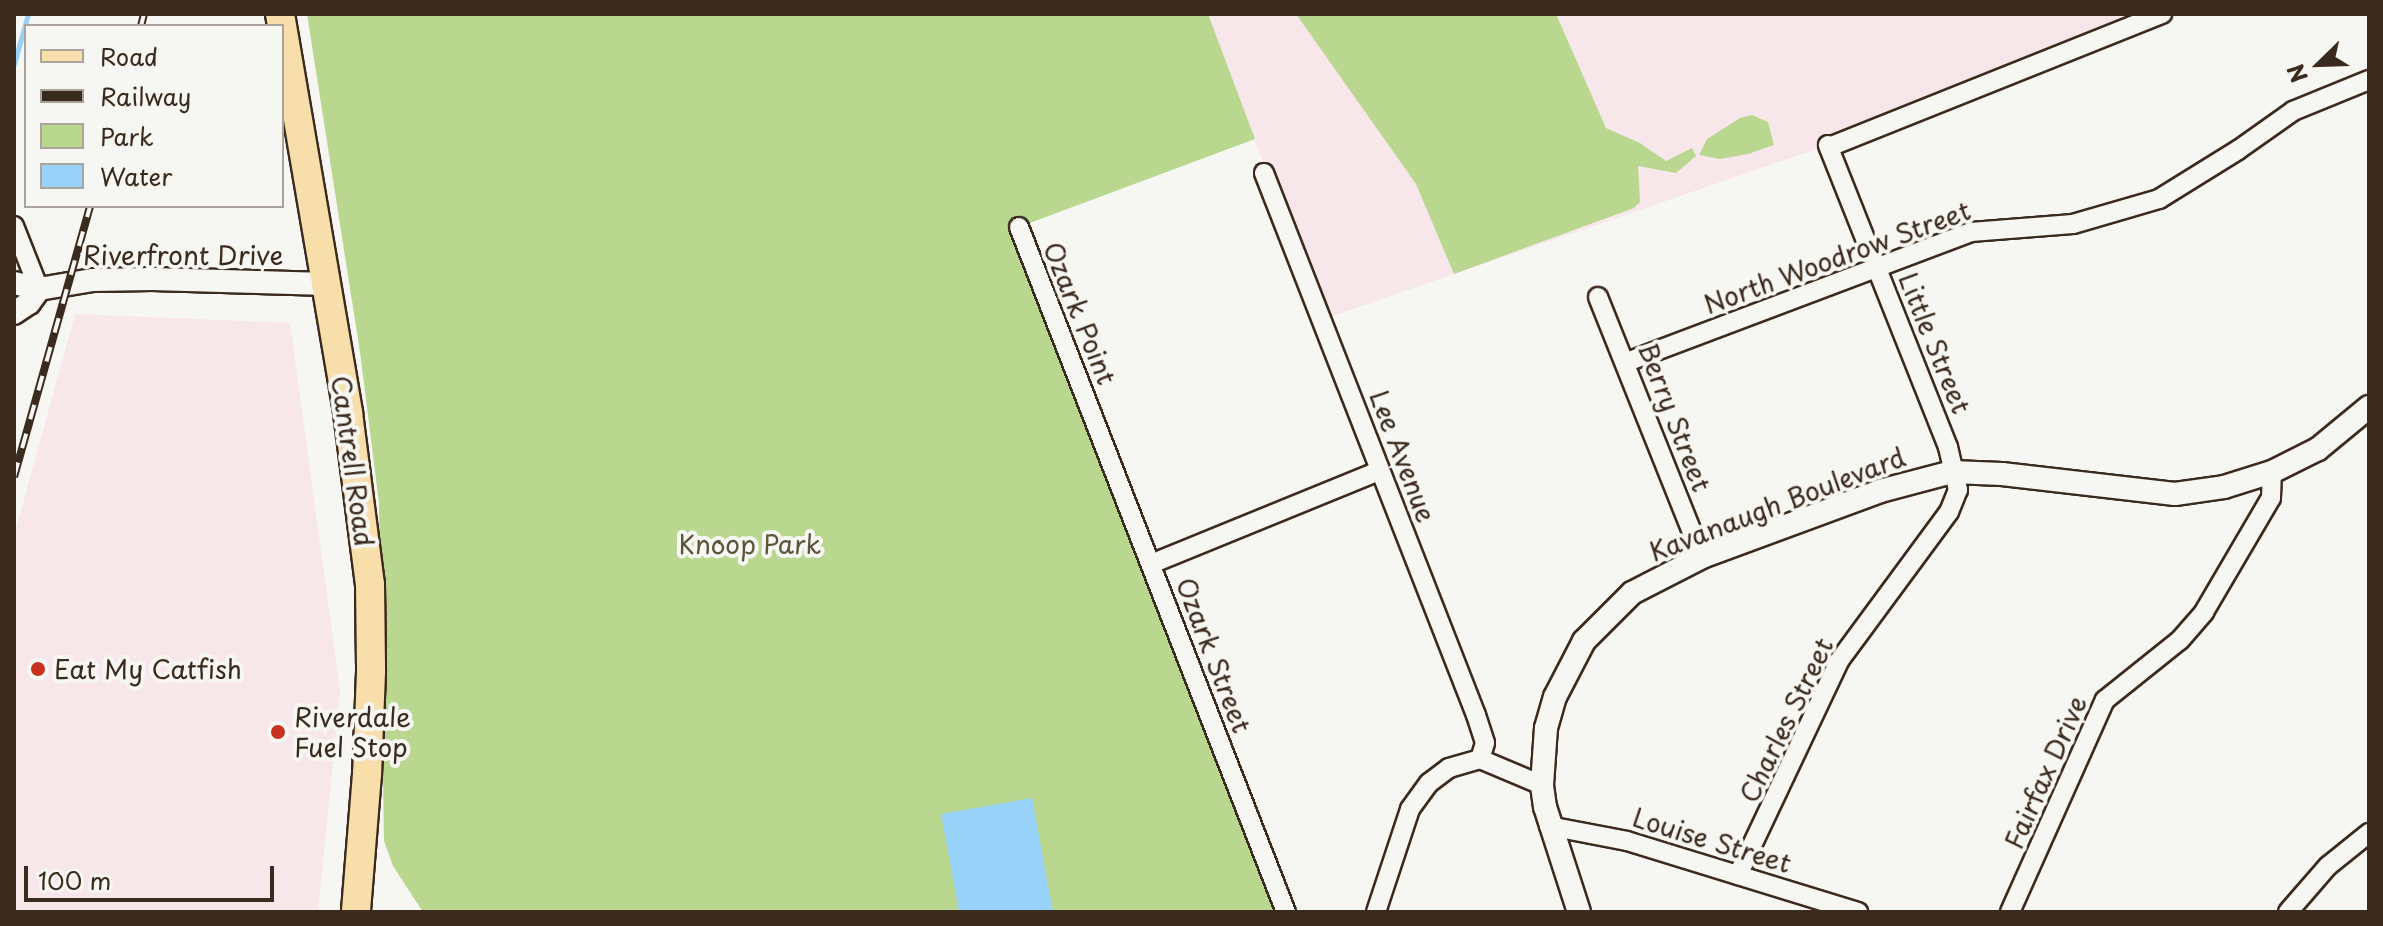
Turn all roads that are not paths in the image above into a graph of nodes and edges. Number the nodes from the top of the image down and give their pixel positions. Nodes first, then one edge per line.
1 (2162, 14) edge
2 (284, 37) edge
3 (2369, 80) edge
4 (1264, 173) dead end
5 (14, 226) edge
6 (1019, 227) dead end
7 (1877, 268) junction
8 (14, 283) edge
9 (327, 284) junction
10 (39, 289) junction
11 (1598, 297) dead end
12 (14, 313) edge
13 (1627, 362) junction
14 (2369, 407) edge
15 (1094, 417) joint
16 (1379, 471) junction
17 (1952, 472) junction
18 (2272, 472) junction
19 (1702, 557) junction
20 (1151, 564) junction
21 (1480, 759) junction
22 (1542, 785) junction
23 (1549, 826) junction
24 (2369, 833) edge
25 (1738, 875) junction
26 (356, 912) edge
27 (1286, 912) edge
28 (1376, 912) edge
29 (1579, 912) edge
30 (1858, 912) edge
31 (2010, 912) edge
32 (2288, 912) edge

1 - 7 street, Little Street
2 - 9 main road, Cantrell Road
3 - 7 street, North Woodrow Street
4 - 16 street, Lee Avenue
5 - 10 street
6 - 15 street, Ozark Point
7 - 13 street, North Woodrow Street
7 - 17 street, Little Street
8 - 10 street, Riverfront Drive
9 - 10 street, Riverfront Drive
9 - 26 main road, Cantrell Road
10 - 12 street
11 - 13 street, Berry Street
13 - 19 street, Berry Street
14 - 18 street, Kavanaugh Boulevard
15 - 20 street, Ozark Street
16 - 20 street
16 - 21 street, Lee Avenue
17 - 18 street, Kavanaugh Boulevard
17 - 19 street, Kavanaugh Boulevard
17 - 25 street, Charles Street
18 - 31 street, Fairfax Drive
19 - 22 street, Kavanaugh Boulevard
20 - 27 street, Ozark Street
21 - 22 street
21 - 28 street
22 - 23 street, Kavanaugh Boulevard
23 - 25 street, Louise Street
23 - 29 street, Kavanaugh Boulevard
24 - 32 street
25 - 30 street, Louise Street

